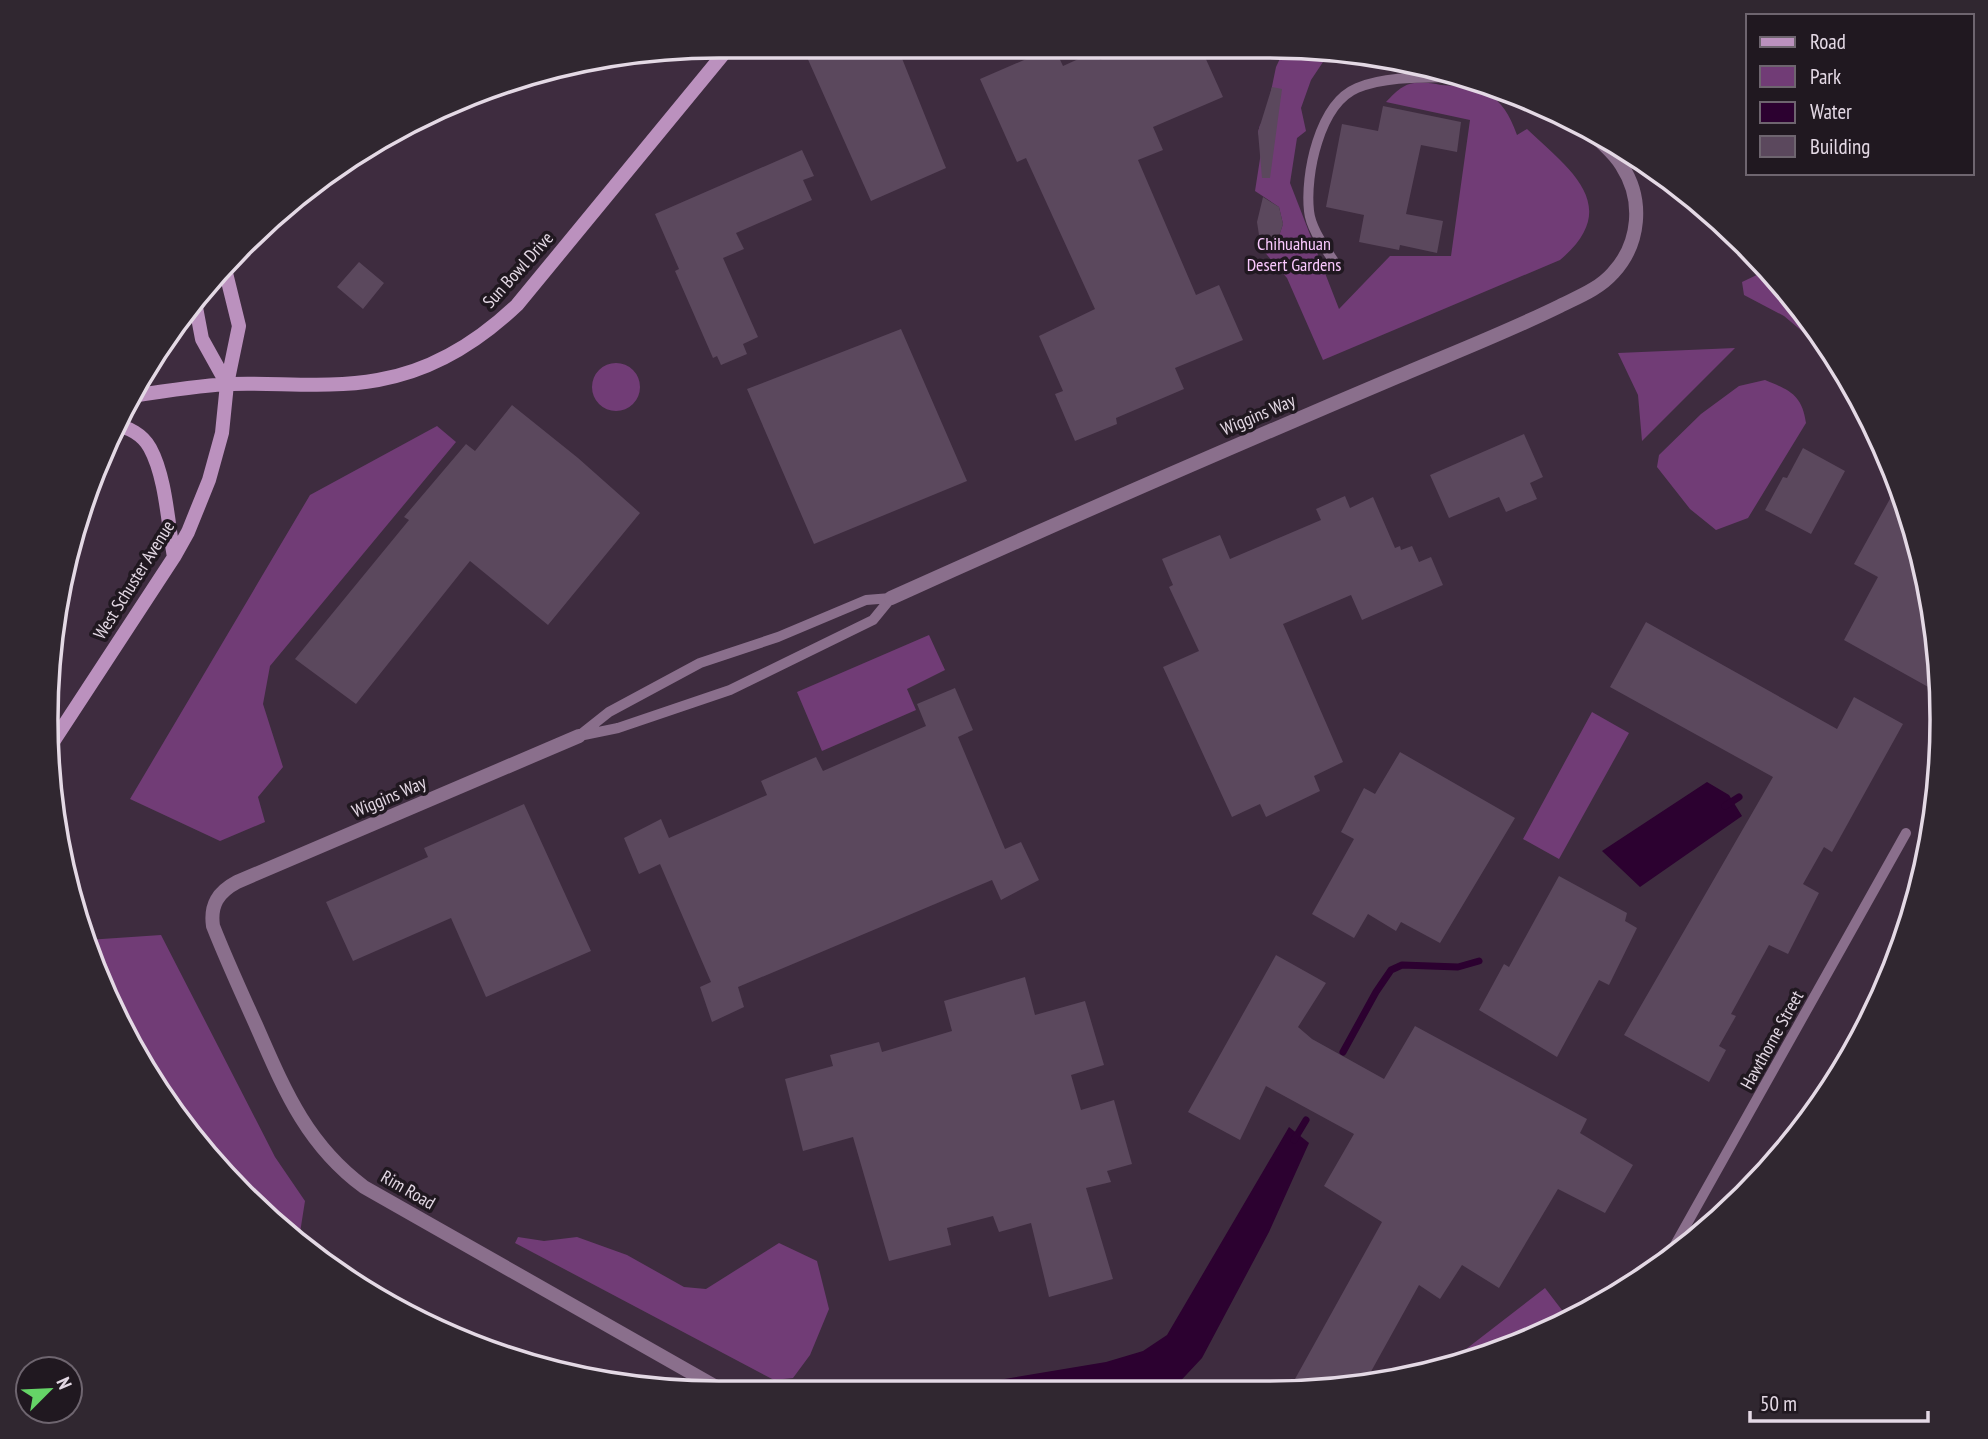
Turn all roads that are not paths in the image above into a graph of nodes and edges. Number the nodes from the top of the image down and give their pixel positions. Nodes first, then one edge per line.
1 (720, 58) edge
2 (1433, 78) edge
3 (1613, 155) edge
4 (1338, 268) dead end
5 (227, 278) edge
6 (197, 313) edge
7 (227, 384) junction
8 (143, 395) edge
9 (126, 428) edge
10 (174, 557) junction
11 (891, 598) junction
12 (58, 734) edge
13 (579, 736) junction
14 (1906, 834) dead end
15 (217, 897) joint
16 (1678, 1239) edge
17 (705, 1381) edge

1 - 7 main road, Sun Bowl Drive
2 - 4 lane
3 - 11 street, Wiggins Way
5 - 7 main road, West Schuster Avenue
6 - 7 main road
7 - 8 main road, Sun Bowl Drive
7 - 10 main road, West Schuster Avenue
9 - 10 main road
10 - 12 main road, West Schuster Avenue
11 - 13 lane, Wiggins Way
11 - 13 lane, Wiggins Way
13 - 15 street, Wiggins Way
14 - 16 lane, Hawthorne Street
15 - 17 street, Rim Road

